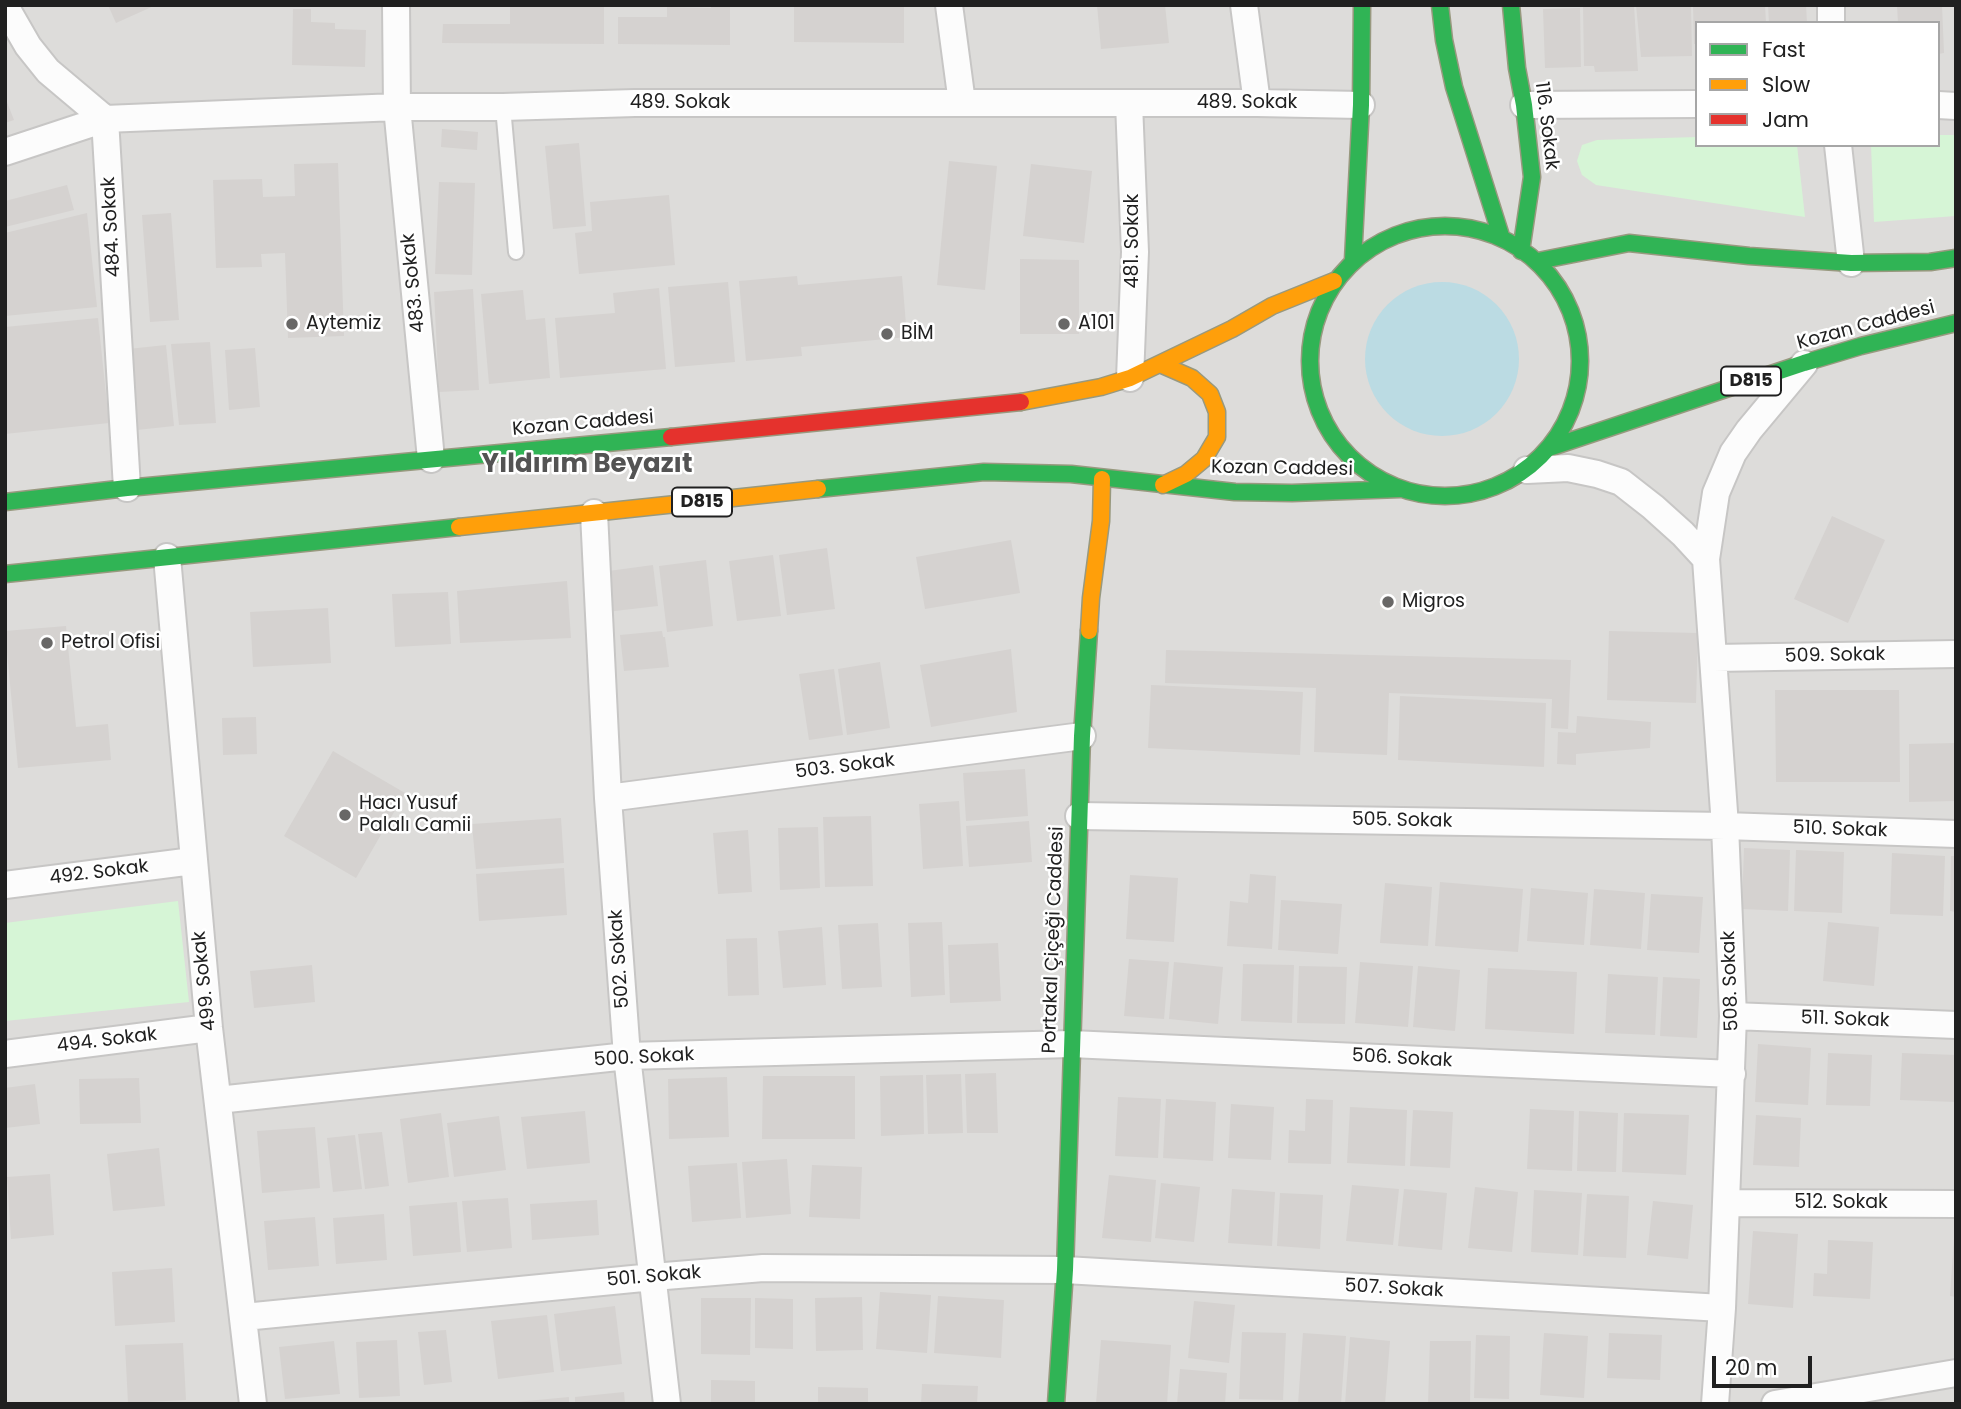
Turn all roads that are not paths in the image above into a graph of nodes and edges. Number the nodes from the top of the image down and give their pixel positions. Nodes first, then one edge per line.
1 (396, 5) edge
2 (950, 5) edge
3 (1244, 5) edge
4 (1362, 5) edge
5 (1440, 5) edge
6 (1511, 5) edge
7 (7, 13) edge
8 (962, 103) junction
9 (1129, 103) junction
10 (1256, 103) junction
11 (1695, 104) edge
12 (1361, 105) junction
13 (1524, 105) junction
14 (397, 107) junction
15 (503, 107) junction
16 (105, 119) junction
17 (1838, 147) edge
18 (5, 152) edge
19 (1501, 236) junction
20 (1521, 251) junction
21 (516, 252) dead end
22 (1956, 258) edge
23 (1353, 260) junction
24 (1538, 261) junction
25 (1851, 263) junction
26 (1334, 281) junction
27 (1956, 323) edge
28 (1804, 363) junction
29 (1160, 364) junction
30 (1130, 378) junction
31 (1549, 449) junction
32 (431, 460) junction
33 (1527, 470) junction
34 (1102, 479) junction
35 (1163, 485) junction
36 (127, 488) junction
37 (1400, 489) junction
38 (5, 502) edge
39 (594, 513) junction
40 (167, 557) junction
41 (1706, 559) junction
42 (5, 573) edge
43 (1956, 654) edge
44 (1714, 658) junction
45 (1082, 736) junction
46 (608, 798) junction
47 (1079, 817) junction
48 (1725, 826) junction
49 (1956, 834) edge
50 (193, 861) junction
51 (5, 885) edge
52 (1733, 1016) junction
53 (1956, 1025) edge
54 (209, 1028) junction
55 (1071, 1044) junction
56 (5, 1054) edge
57 (627, 1056) junction
58 (1732, 1074) junction
59 (218, 1100) junction
60 (1727, 1203) junction
61 (1956, 1204) edge
62 (1065, 1270) junction
63 (653, 1277) junction
64 (1722, 1308) junction
65 (244, 1317) junction
66 (1956, 1373) edge
67 (253, 1404) edge
68 (667, 1404) edge
69 (1056, 1404) edge
70 (1716, 1404) edge
71 (1775, 1404) edge

1 - 14 street, 483. Sokak
2 - 8 street
3 - 10 street
4 - 12 main road
5 - 19 main road
6 - 13 main road, 116. Sokak
7 - 16 street
8 - 9 street, 489. Sokak
8 - 15 street, 489. Sokak
9 - 10 street, 489. Sokak
9 - 30 street, 481. Sokak
10 - 12 street, 489. Sokak
11 - 13 street
12 - 23 main road
13 - 20 main road, 116. Sokak
14 - 15 street, 489. Sokak
14 - 16 street, 489. Sokak
14 - 32 street, 483. Sokak
15 - 21 lane
16 - 18 street, 489. Sokak
16 - 36 street, 484. Sokak
17 - 25 street
19 - 20 main road
19 - 23 main road
20 - 24 main road
22 - 25 main road
23 - 26 main road
24 - 25 main road
24 - 31 main road
26 - 29 main road, Kozan Caddesi
26 - 37 main road
27 - 28 main road, Kozan Caddesi / D815
28 - 31 main road, Kozan Caddesi / D815
28 - 41 street, 508. Sokak
29 - 30 main road, Kozan Caddesi
29 - 35 main road, Kozan Caddesi
30 - 32 main road, Kozan Caddesi
31 - 33 main road
32 - 36 main road, Kozan Caddesi
33 - 37 main road
33 - 41 street
34 - 35 main road, Kozan Caddesi / D815
34 - 39 main road, Kozan Caddesi / D815
34 - 45 main road, Portakal Çiçeği Caddesi
35 - 37 main road, Kozan Caddesi / D815
36 - 38 main road, Kozan Caddesi
39 - 40 main road, Kozan Caddesi / D815
39 - 46 street, 502. Sokak
40 - 42 main road, Kozan Caddesi / D815
40 - 50 street, 499. Sokak
41 - 44 street, 508. Sokak
43 - 44 street, 509. Sokak
44 - 48 street, 508. Sokak
45 - 46 street, 503. Sokak
45 - 47 main road, Portakal Çiçeği Caddesi
46 - 57 street, 502. Sokak
47 - 48 street, 505. Sokak
47 - 55 main road, Portakal Çiçeği Caddesi
48 - 49 street, 510. Sokak
48 - 52 street, 508. Sokak
50 - 51 street, 492. Sokak
50 - 54 street, 499. Sokak
52 - 53 street, 511. Sokak
52 - 58 street, 508. Sokak
54 - 56 street, 494. Sokak
54 - 59 street, 499. Sokak
55 - 57 street, 500. Sokak
55 - 58 street, 506. Sokak
55 - 62 main road, Portakal Çiçeği Caddesi
57 - 59 street, 500. Sokak
57 - 63 street, 502. Sokak
58 - 60 street, 508. Sokak
59 - 65 street, 499. Sokak
60 - 61 street, 512. Sokak
60 - 64 street, 508. Sokak
62 - 63 street, 501. Sokak
62 - 64 street, 507. Sokak
62 - 69 main road, Portakal Çiçeği Caddesi
63 - 65 street, 501. Sokak
63 - 68 street, 502. Sokak
64 - 70 street, 508. Sokak
65 - 67 street, 499. Sokak
66 - 71 street

